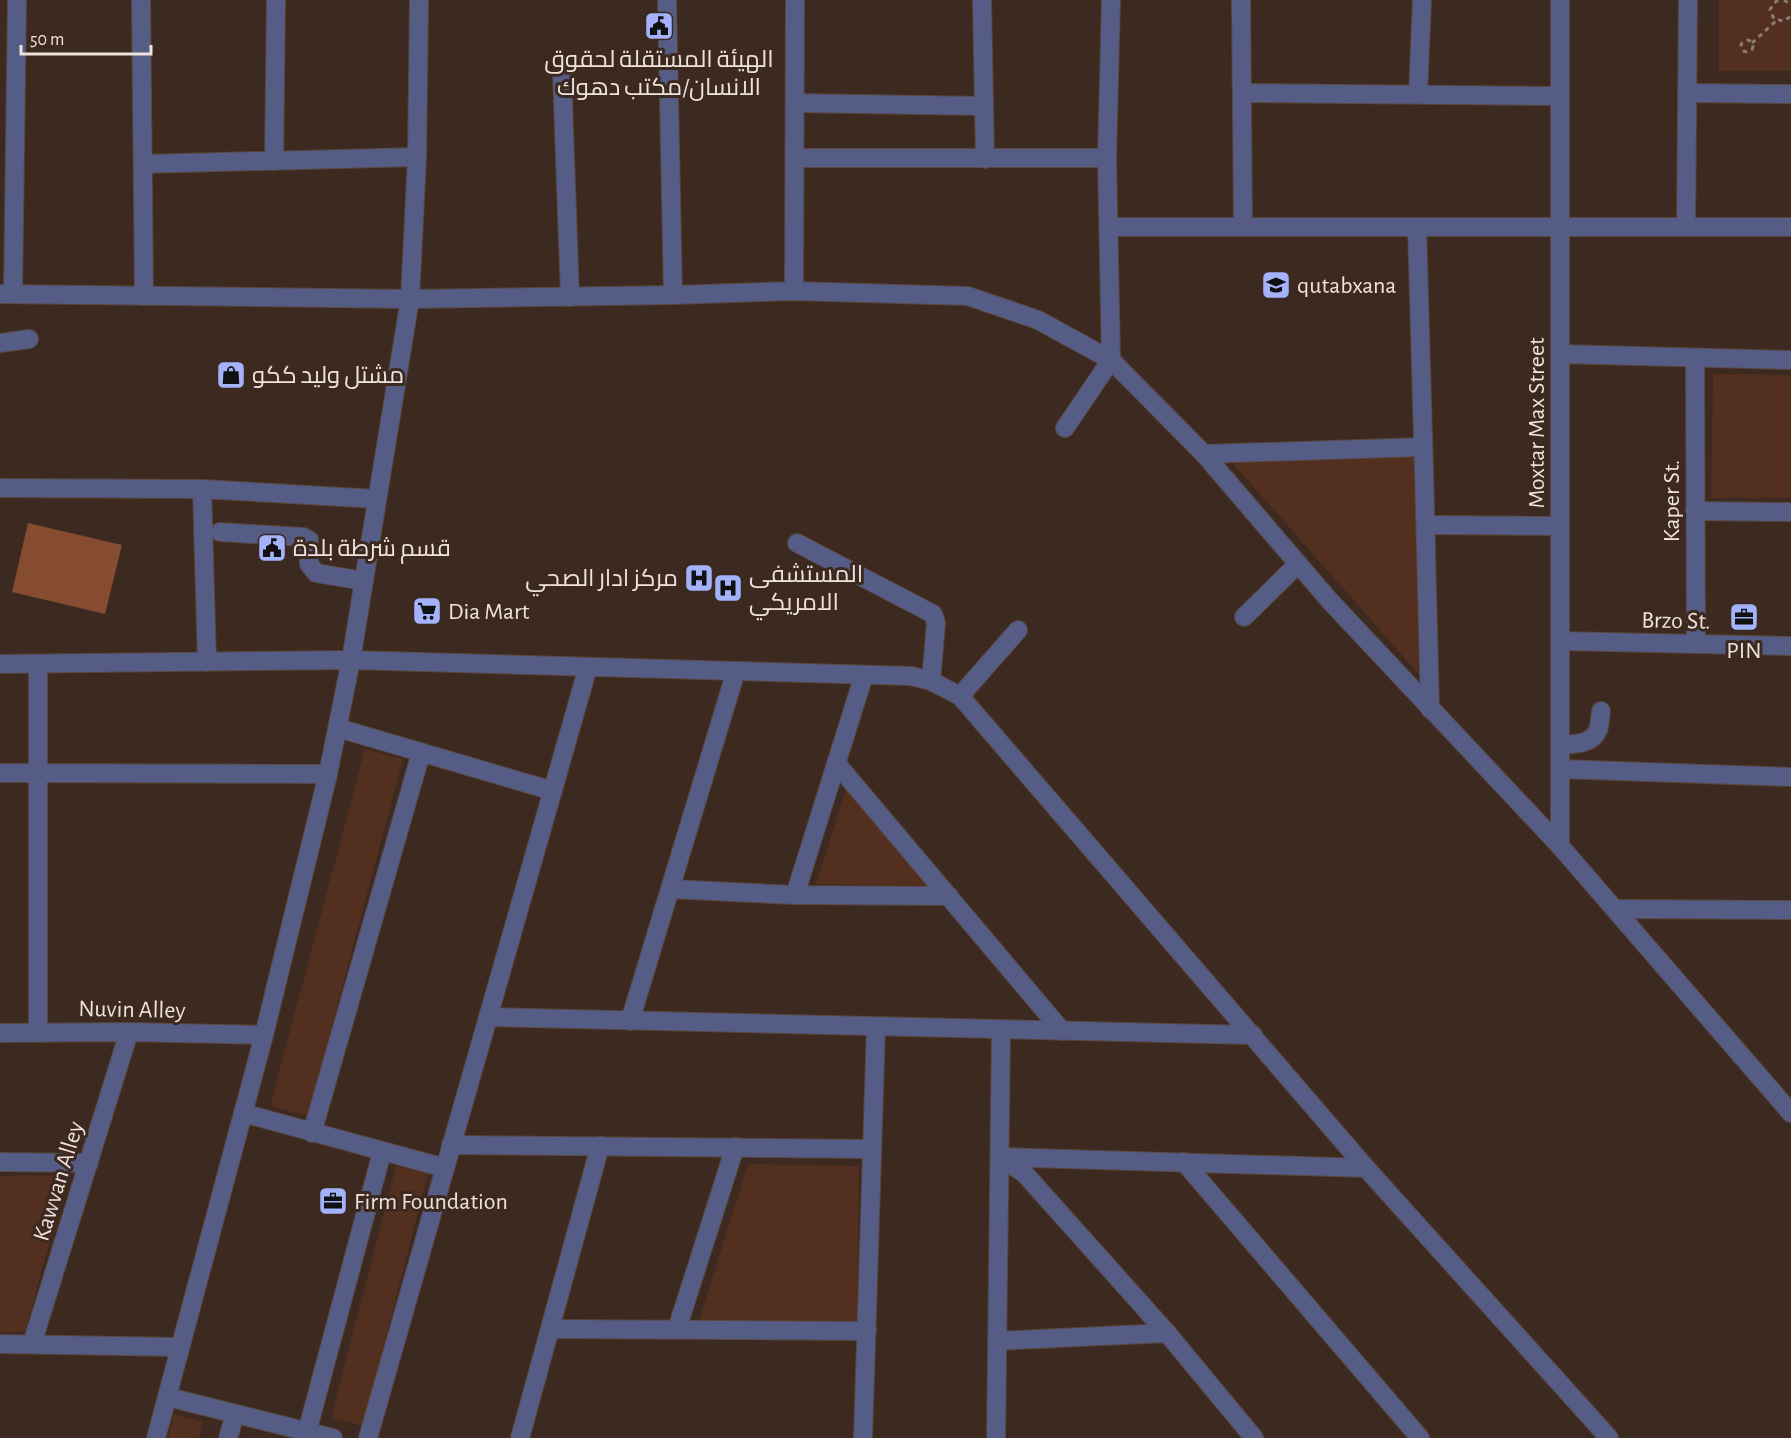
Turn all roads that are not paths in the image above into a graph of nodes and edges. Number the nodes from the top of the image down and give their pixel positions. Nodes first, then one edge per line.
1 (17, 0) edge
2 (141, 0) edge
3 (276, 0) edge
4 (418, 0) edge
5 (667, 0) edge
6 (795, 0) edge
7 (982, 0) edge
8 (1111, 0) edge
9 (1241, 0) edge
10 (1422, 0) edge
11 (1560, 0) edge
12 (1688, 0) edge
13 (562, 73) dead end
14 (1242, 93) junction
15 (1688, 93) junction
16 (1418, 94) junction
17 (1791, 94) edge
18 (1560, 96) junction
19 (8, 102) edge
20 (795, 103) junction
21 (984, 106) junction
22 (417, 158) junction
23 (795, 158) junction
24 (1107, 158) junction
25 (985, 159) junction
26 (274, 161) junction
27 (143, 164) junction
28 (1108, 226) junction
29 (1243, 227) junction
30 (1417, 227) junction
31 (1560, 227) junction
32 (1686, 227) junction
33 (1791, 227) edge
34 (795, 291) junction
35 (7, 294) edge
36 (673, 295) junction
37 (144, 296) junction
38 (570, 297) junction
39 (410, 299) junction
40 (29, 339) dead end
41 (0, 343) edge
42 (1560, 354) junction
43 (1695, 358) junction
44 (1111, 360) junction
45 (1791, 360) edge
46 (1065, 428) dead end
47 (1422, 447) junction
48 (1204, 454) junction
49 (0, 489) edge
50 (202, 489) junction
51 (377, 499) junction
52 (1695, 511) junction
53 (1791, 512) edge
54 (1427, 525) junction
55 (1560, 526) junction
56 (220, 531) dead end
57 (797, 543) dead end
58 (1298, 564) junction
59 (364, 581) junction
60 (1244, 617) dead end
61 (1018, 630) dead end
62 (1560, 641) junction
63 (1696, 644) junction
64 (1791, 646) edge
65 (351, 660) junction
66 (207, 662) junction
67 (0, 664) edge
68 (38, 664) junction
69 (588, 667) junction
70 (736, 671) junction
71 (864, 675) junction
72 (931, 681) junction
73 (960, 696) junction
74 (1430, 709) junction
75 (1600, 711) dead end
76 (338, 728) junction
77 (1560, 746) junction
78 (422, 753) junction
79 (836, 763) junction
80 (1560, 769) junction
81 (38, 772) junction
82 (0, 773) edge
83 (328, 774) junction
84 (1791, 777) edge
85 (553, 791) junction
86 (1560, 846) junction
87 (670, 889) junction
88 (795, 896) junction
89 (949, 896) junction
90 (1615, 909) junction
91 (1791, 910) edge
92 (488, 1017) junction
93 (630, 1021) junction
94 (876, 1027) junction
95 (1001, 1030) junction
96 (1062, 1031) junction
97 (129, 1032) junction
98 (0, 1033) edge
99 (38, 1033) junction
100 (264, 1035) junction
101 (1253, 1035) junction
102 (243, 1113) junction
103 (1791, 1113) edge
104 (312, 1133) junction
105 (451, 1145) junction
106 (600, 1146) junction
107 (735, 1147) junction
108 (872, 1149) junction
109 (382, 1152) junction
110 (999, 1157) junction
111 (0, 1162) edge
112 (1184, 1162) junction
113 (89, 1163) junction
114 (445, 1168) junction
115 (1366, 1168) junction
116 (550, 1329) junction
117 (677, 1329) junction
118 (867, 1331) junction
119 (1167, 1334) junction
120 (997, 1341) junction
121 (0, 1344) edge
122 (33, 1344) junction
123 (180, 1347) junction
124 (168, 1397) junction
125 (235, 1414) junction
126 (307, 1432) junction
127 (156, 1438) edge
128 (228, 1438) edge
129 (333, 1438) edge
130 (368, 1438) edge
131 (520, 1438) edge
132 (863, 1438) edge
133 (996, 1438) edge
134 (1254, 1438) edge
135 (1420, 1438) edge
136 (1609, 1438) edge

1 - 19 street
2 - 27 street
3 - 26 street
4 - 22 street
5 - 36 street
6 - 20 street
7 - 21 street
8 - 24 street
9 - 14 street
10 - 16 street
11 - 18 street, Moxtar Max Street
12 - 15 street
13 - 38 street
14 - 16 street
14 - 29 street
15 - 17 street
15 - 32 street
16 - 18 street
18 - 31 street, Moxtar Max Street
19 - 35 street
20 - 21 street
20 - 23 street
21 - 25 street
22 - 26 street
22 - 39 street
23 - 25 street
23 - 34 street
24 - 25 street
24 - 28 street
26 - 27 street
27 - 37 street
28 - 29 street
28 - 44 street
29 - 30 street
30 - 31 street
30 - 47 street
31 - 32 street
31 - 42 street, Moxtar Max Street
32 - 33 street
34 - 36 street
34 - 44 street
35 - 37 street
36 - 38 street
37 - 39 street
38 - 39 street
39 - 51 street
40 - 41 street
42 - 43 street
42 - 55 street, Moxtar Max Street
43 - 45 street
43 - 52 street, Kaper St.
44 - 46 street
44 - 48 street
47 - 48 street
47 - 54 street
48 - 58 street
49 - 50 street
50 - 51 street
50 - 66 street
51 - 59 street
52 - 53 street
52 - 63 street, Kaper St.
54 - 55 street
54 - 74 street
55 - 62 street, Moxtar Max Street
56 - 59 street
57 - 72 street
58 - 60 street
58 - 74 street
59 - 65 street
61 - 73 street
62 - 63 street, Brzo St.
62 - 77 street, Moxtar Max Street
63 - 64 street, Brzo St.
65 - 66 street
65 - 69 street
65 - 76 street
66 - 68 street
67 - 68 street
68 - 81 street
69 - 70 street
69 - 85 street
70 - 71 street
70 - 87 street
71 - 72 street
71 - 79 street
72 - 73 street
73 - 101 street
74 - 86 street
75 - 77 street
76 - 78 street
76 - 83 street
77 - 80 street, Moxtar Max Street
78 - 85 street
78 - 104 street
79 - 88 street
79 - 89 street
80 - 84 street
80 - 86 street, Moxtar Max Street
81 - 82 street
81 - 83 street
81 - 99 street
83 - 100 street
85 - 92 street
86 - 90 street
87 - 88 street
87 - 93 street
88 - 89 street
89 - 96 street
90 - 91 street
90 - 103 street
92 - 93 street
92 - 105 street
93 - 94 street
94 - 95 street
94 - 108 street
95 - 96 street
95 - 110 street
96 - 101 street
97 - 99 street, Nuvin Alley
97 - 100 street, Nuvin Alley
97 - 113 street, Kawvan Alley
98 - 99 street, Nuvin Alley
100 - 102 street
101 - 115 street
102 - 104 street
102 - 123 street
104 - 109 street
105 - 106 street
105 - 114 street
106 - 107 street
106 - 116 street
107 - 108 street
107 - 117 street
108 - 118 street
109 - 114 street
109 - 126 street
110 - 112 street
110 - 119 street
110 - 120 street
111 - 113 street
112 - 115 street
112 - 135 street
113 - 122 street, Kawvan Alley
114 - 130 street
115 - 136 street
116 - 117 street
116 - 131 street
117 - 118 street
118 - 132 street
119 - 120 street
119 - 134 street
120 - 133 street
121 - 122 street
122 - 123 street
123 - 124 street
124 - 125 street
124 - 127 street
125 - 126 street
125 - 128 street
126 - 129 street

